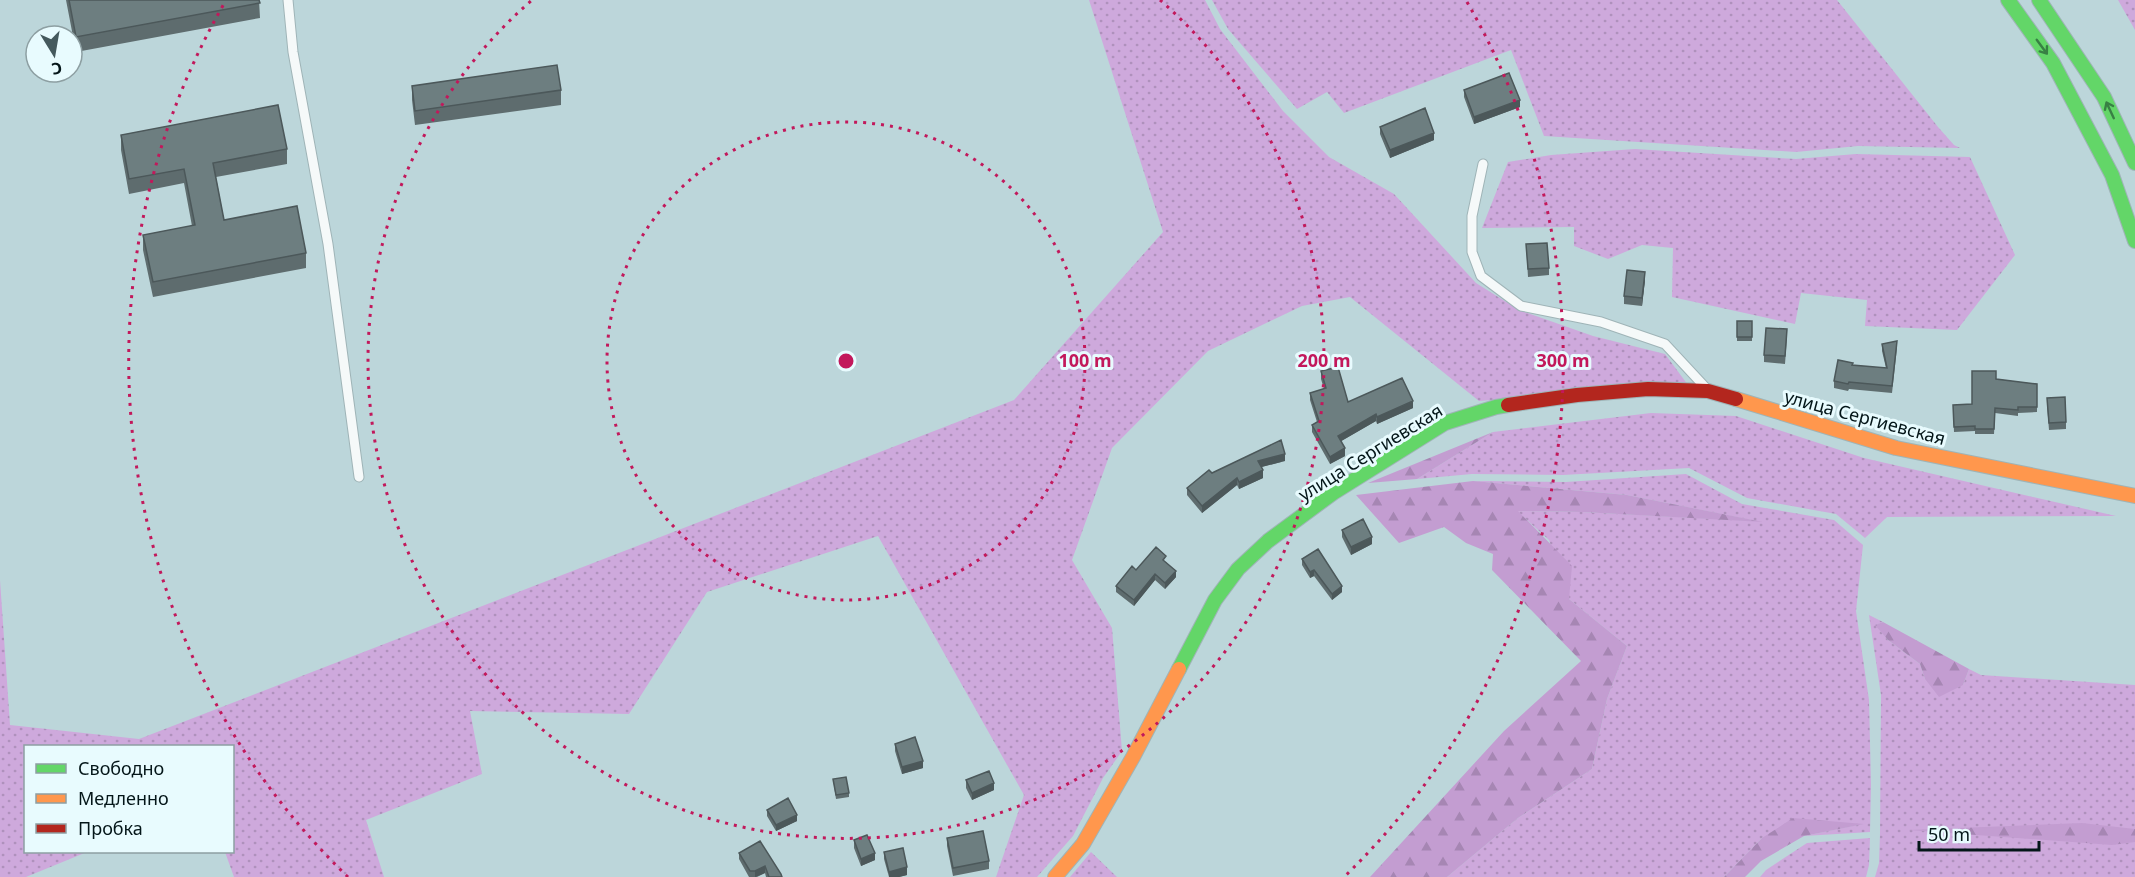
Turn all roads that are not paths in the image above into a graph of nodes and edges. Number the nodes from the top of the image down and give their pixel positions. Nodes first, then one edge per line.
1 (288, 0) edge
2 (2008, 0) edge
3 (2039, 0) edge
4 (2135, 163) edge
5 (1484, 164) dead end
6 (2135, 241) edge
7 (1708, 391) junction
8 (359, 477) dead end
9 (2135, 496) edge
10 (1055, 877) edge

1 - 8 lane
2 -> 6 street
4 -> 3 street
5 - 7 lane
7 - 9 street, улица Сергиевская
7 - 10 street, улица Сергиевская

